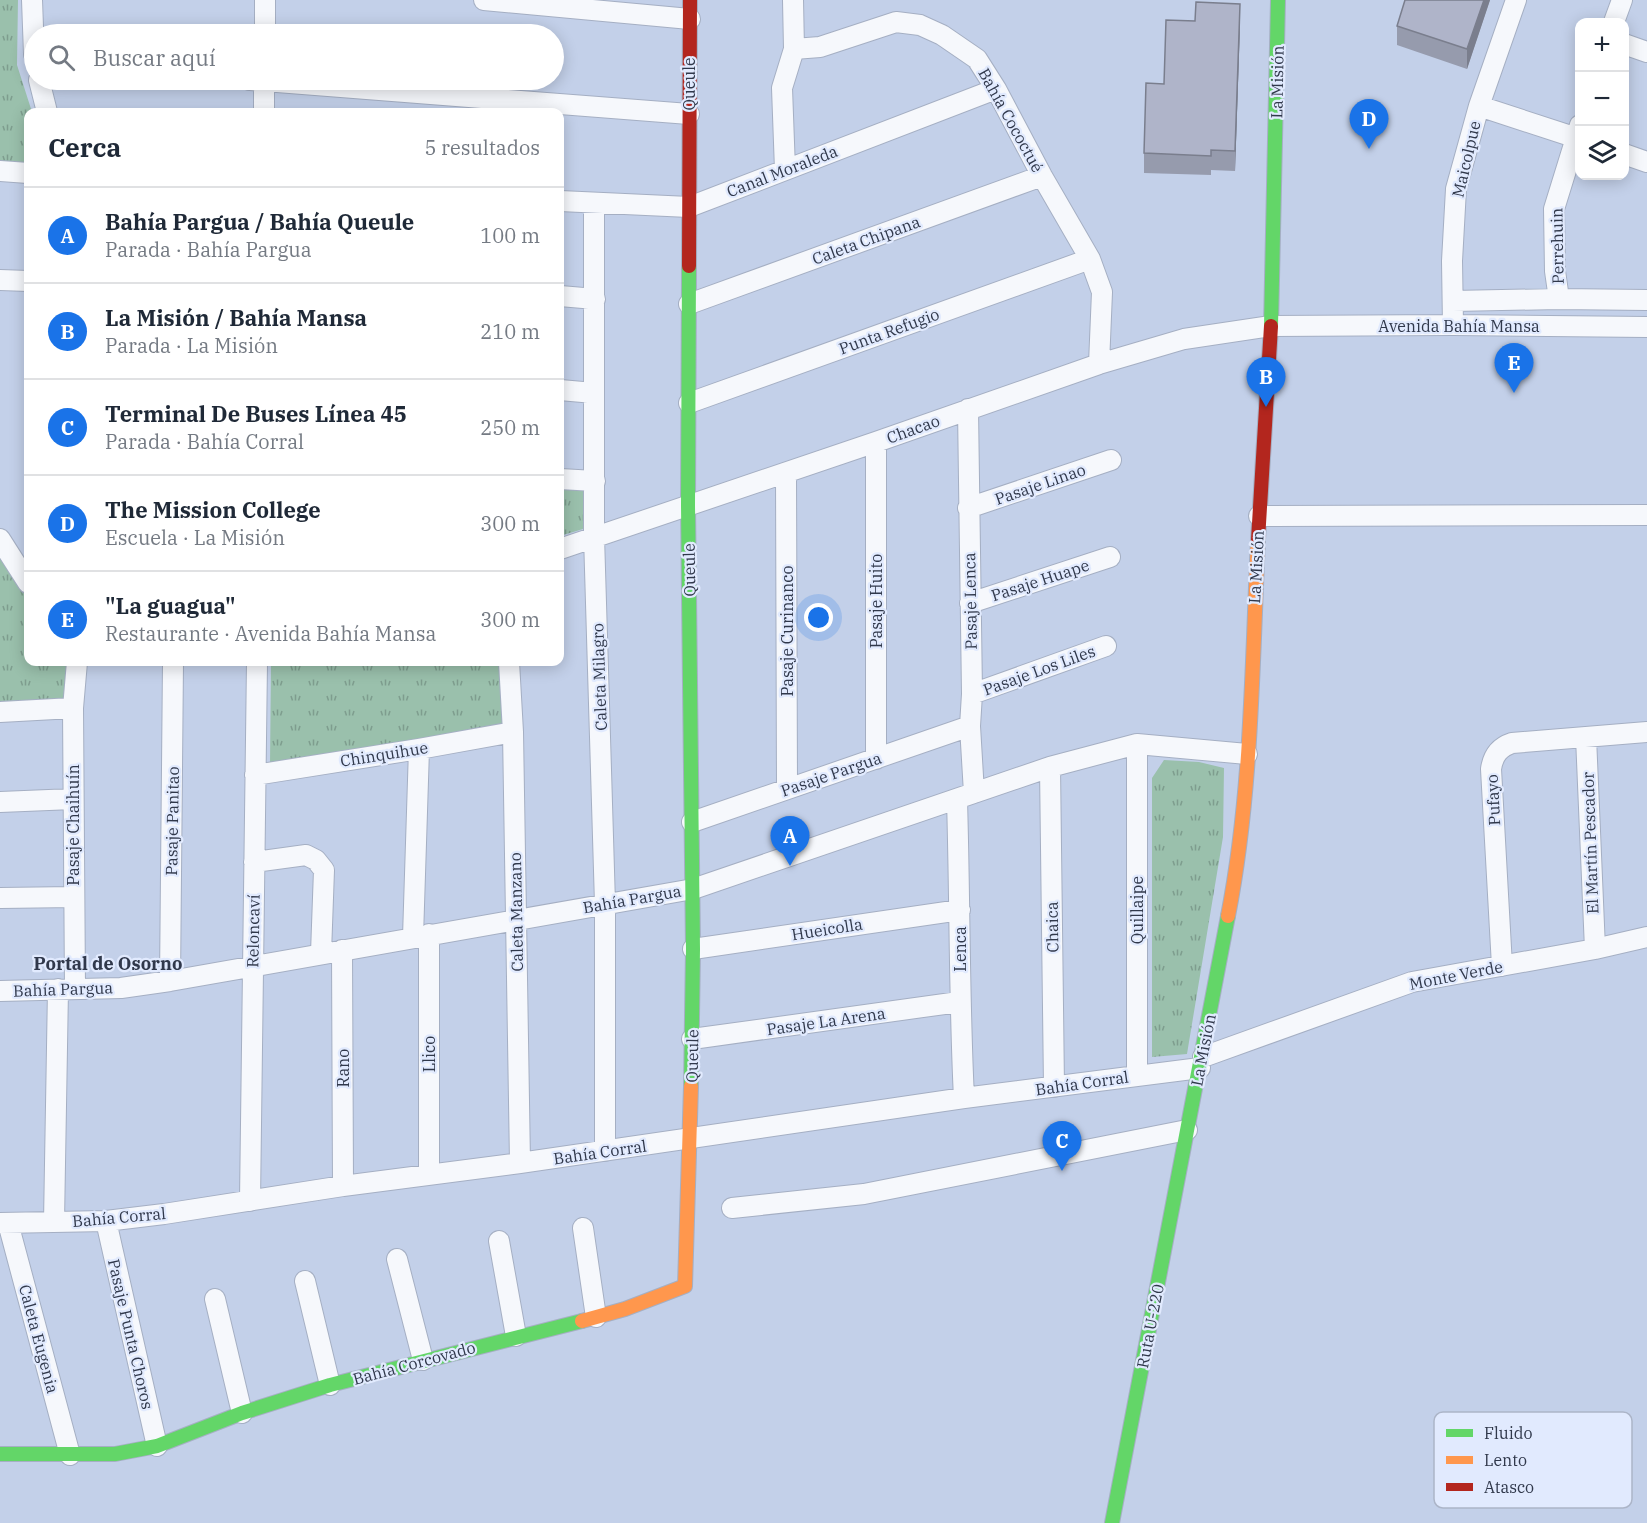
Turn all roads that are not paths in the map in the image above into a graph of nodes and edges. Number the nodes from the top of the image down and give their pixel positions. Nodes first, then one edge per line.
1 (32, 0) edge
2 (265, 0) edge
3 (484, 0) edge
4 (793, 0) edge
5 (1278, 0) edge
6 (1516, 0) edge
7 (1622, 0) edge
8 (690, 10) edge
9 (1615, 18) edge
10 (33, 24) edge
11 (265, 24) edge
12 (1629, 46) edge
13 (794, 49) junction
14 (1647, 52) edge
15 (996, 89) junction
16 (41, 90) edge
17 (264, 90) edge
18 (389, 90) edge
19 (1479, 106) junction
20 (45, 108) edge
21 (264, 108) edge
22 (689, 114) junction
23 (1575, 133) edge
24 (1575, 144) edge
25 (1629, 156) edge
26 (1647, 162) edge
27 (785, 170) junction
28 (0, 171) edge
29 (24, 173) edge
30 (1042, 176) junction
31 (564, 201) edge
32 (594, 203) junction
33 (689, 207) junction
34 (1090, 260) junction
35 (0, 280) edge
36 (24, 281) edge
37 (564, 296) edge
38 (595, 299) junction
39 (1559, 299) junction
40 (1647, 300) edge
41 (1453, 301) junction
42 (689, 304) junction
43 (1453, 325) junction
44 (1271, 326) junction
45 (1647, 327) edge
46 (1100, 364) junction
47 (564, 390) edge
48 (594, 393) junction
49 (689, 403) junction
50 (968, 409) junction
51 (876, 442) junction
52 (1111, 460) dead end
53 (786, 473) junction
54 (564, 478) edge
55 (595, 481) junction
56 (688, 505) junction
57 (968, 508) junction
58 (1647, 515) edge
59 (1259, 516) junction
60 (594, 536) junction
61 (0, 539) edge
62 (564, 547) edge
63 (1110, 557) dead end
64 (24, 577) edge
65 (969, 603) junction
66 (1106, 646) dead end
67 (77, 666) edge
68 (173, 666) edge
69 (257, 666) edge
70 (509, 666) edge
71 (972, 694) junction
72 (73, 708) junction
73 (0, 712) edge
74 (970, 726) junction
75 (513, 732) junction
76 (1647, 732) edge
77 (1586, 737) junction
78 (1137, 744) junction
79 (419, 749) junction
80 (1247, 754) junction
81 (876, 759) junction
82 (1050, 767) junction
83 (255, 775) junction
84 (787, 789) junction
85 (966, 797) junction
86 (73, 799) junction
87 (0, 802) edge
88 (692, 822) junction
89 (254, 862) junction
90 (693, 889) junction
91 (74, 897) junction
92 (0, 898) edge
93 (605, 904) junction
94 (960, 909) junction
95 (516, 920) junction
96 (421, 936) junction
97 (1647, 937) edge
98 (693, 949) junction
99 (1595, 949) junction
100 (342, 950) junction
101 (321, 953) junction
102 (253, 965) junction
103 (1502, 966) junction
104 (170, 981) junction
105 (67, 989) junction
106 (0, 991) edge
107 (959, 1002) junction
108 (692, 1039) junction
109 (1201, 1062) junction
110 (1137, 1076) junction
111 (1054, 1087) junction
112 (964, 1098) junction
113 (1187, 1130) junction
114 (690, 1139) junction
115 (605, 1151) junction
116 (520, 1163) junction
117 (429, 1174) junction
118 (343, 1185) junction
119 (249, 1200) junction
120 (732, 1208) dead end
121 (106, 1221) junction
122 (54, 1222) junction
123 (4, 1223) edge
124 (583, 1228) dead end
125 (499, 1242) dead end
126 (397, 1259) dead end
127 (305, 1281) dead end
128 (215, 1299) dead end
129 (596, 1317) junction
130 (516, 1336) junction
131 (423, 1360) junction
132 (330, 1385) junction
133 (242, 1413) junction
134 (157, 1446) junction
135 (0, 1454) edge
136 (70, 1455) junction
137 (1112, 1523) edge

1 - 10 street
2 - 11 street
3 - 8 street
4 - 13 street
5 - 44 street, La Misión
6 - 19 street, Maicolpue
7 - 9 street
8 - 22 street, Queule
12 - 14 street
13 - 15 street, Bahía Cococtué
13 - 27 street
15 - 27 street, Canal Moraleda
15 - 30 street, Bahía Cococtué
16 - 20 street
17 - 21 street
18 - 22 street
19 - 23 street
19 - 41 street, Maicolpue
22 - 33 street, Queule
24 - 39 street, Perrehuin
25 - 26 street
27 - 33 street, Canal Moraleda
28 - 29 street
30 - 34 street, Bahía Cococtué
30 - 42 street, Caleta Chipana
31 - 32 street, Canal Moraleda
32 - 33 street, Canal Moraleda
32 - 38 street, Caleta Milagro
33 - 42 street, Queule
34 - 46 street, Bahía Cococtué
34 - 49 street, Punta Refugio
35 - 36 street
37 - 38 street
38 - 48 street, Caleta Milagro
39 - 40 street, Avenida Bahía Mansa
39 - 41 street, Avenida Bahía Mansa
41 - 43 street, Maicolpue
42 - 49 street, Queule
43 - 44 street, Avenida Bahía Mansa
43 - 45 street, Avenida Bahía Mansa
44 - 46 street, Chacao
44 - 59 street, La Misión
46 - 50 street, Chacao
47 - 48 street
48 - 55 street, Caleta Milagro
49 - 56 street, Queule
50 - 51 street, Chacao
50 - 57 street, Pasaje Lenca
51 - 53 street, Chacao
51 - 81 street, Pasaje Huito
52 - 57 street, Pasaje Linao
53 - 56 street, Chacao
53 - 84 street, Pasaje Curinanco
54 - 55 street
55 - 60 street, Caleta Milagro
56 - 60 street, Chacao
56 - 88 street, Queule
57 - 65 street, Pasaje Lenca
58 - 59 street
59 - 80 street, La Misión
60 - 62 street, Chacao
60 - 93 street, Caleta Milagro
61 - 64 street
63 - 65 street, Pasaje Huape
65 - 71 street, Pasaje Lenca
66 - 71 street, Pasaje Los Liles
67 - 72 street, Pasaje Chaihuín
68 - 104 street, Pasaje Panitao
69 - 83 street, Reloncaví
70 - 75 street, Caleta Manzano
71 - 74 street, Pasaje Lenca
72 - 73 street
72 - 86 street, Pasaje Chaihuín
74 - 81 street, Pasaje Pargua
74 - 85 street, Pasaje Lenca
75 - 79 street, Chinquihue
75 - 95 street, Caleta Manzano
76 - 77 street, Pufayo
77 - 99 street, El Martín Pescador
77 - 103 street, Pufayo
78 - 80 street, Bahía Pargua
78 - 82 street, Bahía Pargua
78 - 110 street, Quillaipe
79 - 83 street, Chinquihue
79 - 96 street, Llico
80 - 109 street, La Misión
81 - 84 street, Pasaje Pargua
82 - 85 street, Bahía Pargua
82 - 111 street, Chaica
83 - 89 street, Reloncaví
84 - 88 street, Pasaje Pargua
85 - 90 street, Bahía Pargua
85 - 94 street, Lenca
86 - 87 street
86 - 91 street, Pasaje Chaihuín
88 - 90 street, Queule
89 - 101 street
89 - 102 street, Reloncaví
90 - 93 street, Bahía Pargua
90 - 98 street, Queule
91 - 92 street
91 - 105 street, Pasaje Chaihuín
93 - 95 street, Bahía Pargua
93 - 115 street, Caleta Milagro
94 - 98 street, Hueicolla
94 - 107 street, Lenca
95 - 96 street, Bahía Pargua
95 - 116 street, Caleta Manzano
96 - 100 street, Bahía Pargua
96 - 117 street, Llico
97 - 99 street, Monte Verde
98 - 108 street, Queule
99 - 103 street, Monte Verde
100 - 101 street, Bahía Pargua
100 - 118 street, Rano
101 - 102 street, Bahía Pargua
102 - 104 street, Bahía Pargua
102 - 119 street, Reloncaví
103 - 109 street, Monte Verde
104 - 105 street, Bahía Pargua
105 - 106 street, Bahía Pargua
105 - 122 street, Pasaje Chaihuín
107 - 108 street, Pasaje La Arena
107 - 112 street, Lenca
108 - 114 street, Queule
109 - 110 street, Bahía Corral
109 - 113 street, La Misión
110 - 111 street, Bahía Corral
111 - 112 street, Bahía Corral
112 - 114 street, Bahía Corral
113 - 120 street
113 - 137 street, Ruta U-220
114 - 115 street, Bahía Corral
114 - 129 street, Bahía Corcovado
115 - 116 street, Bahía Corral
116 - 117 street, Bahía Corral
117 - 118 street, Bahía Corral
118 - 119 street, Bahía Corral
119 - 121 street, Bahía Corral
121 - 122 street, Bahía Corral
121 - 134 street, Pasaje Punta Choros
122 - 123 street, Bahía Corral
123 - 136 street, Caleta Eugenia
124 - 129 street
125 - 130 street
126 - 131 street
127 - 132 street
128 - 133 street
129 - 130 street, Bahía Corcovado
130 - 131 street, Bahía Corcovado
131 - 132 street, Bahía Corcovado
132 - 133 street, Bahía Corcovado
133 - 134 street, Bahía Corcovado
134 - 136 street, Bahía Corcovado
135 - 136 street, Bahía Corcovado

